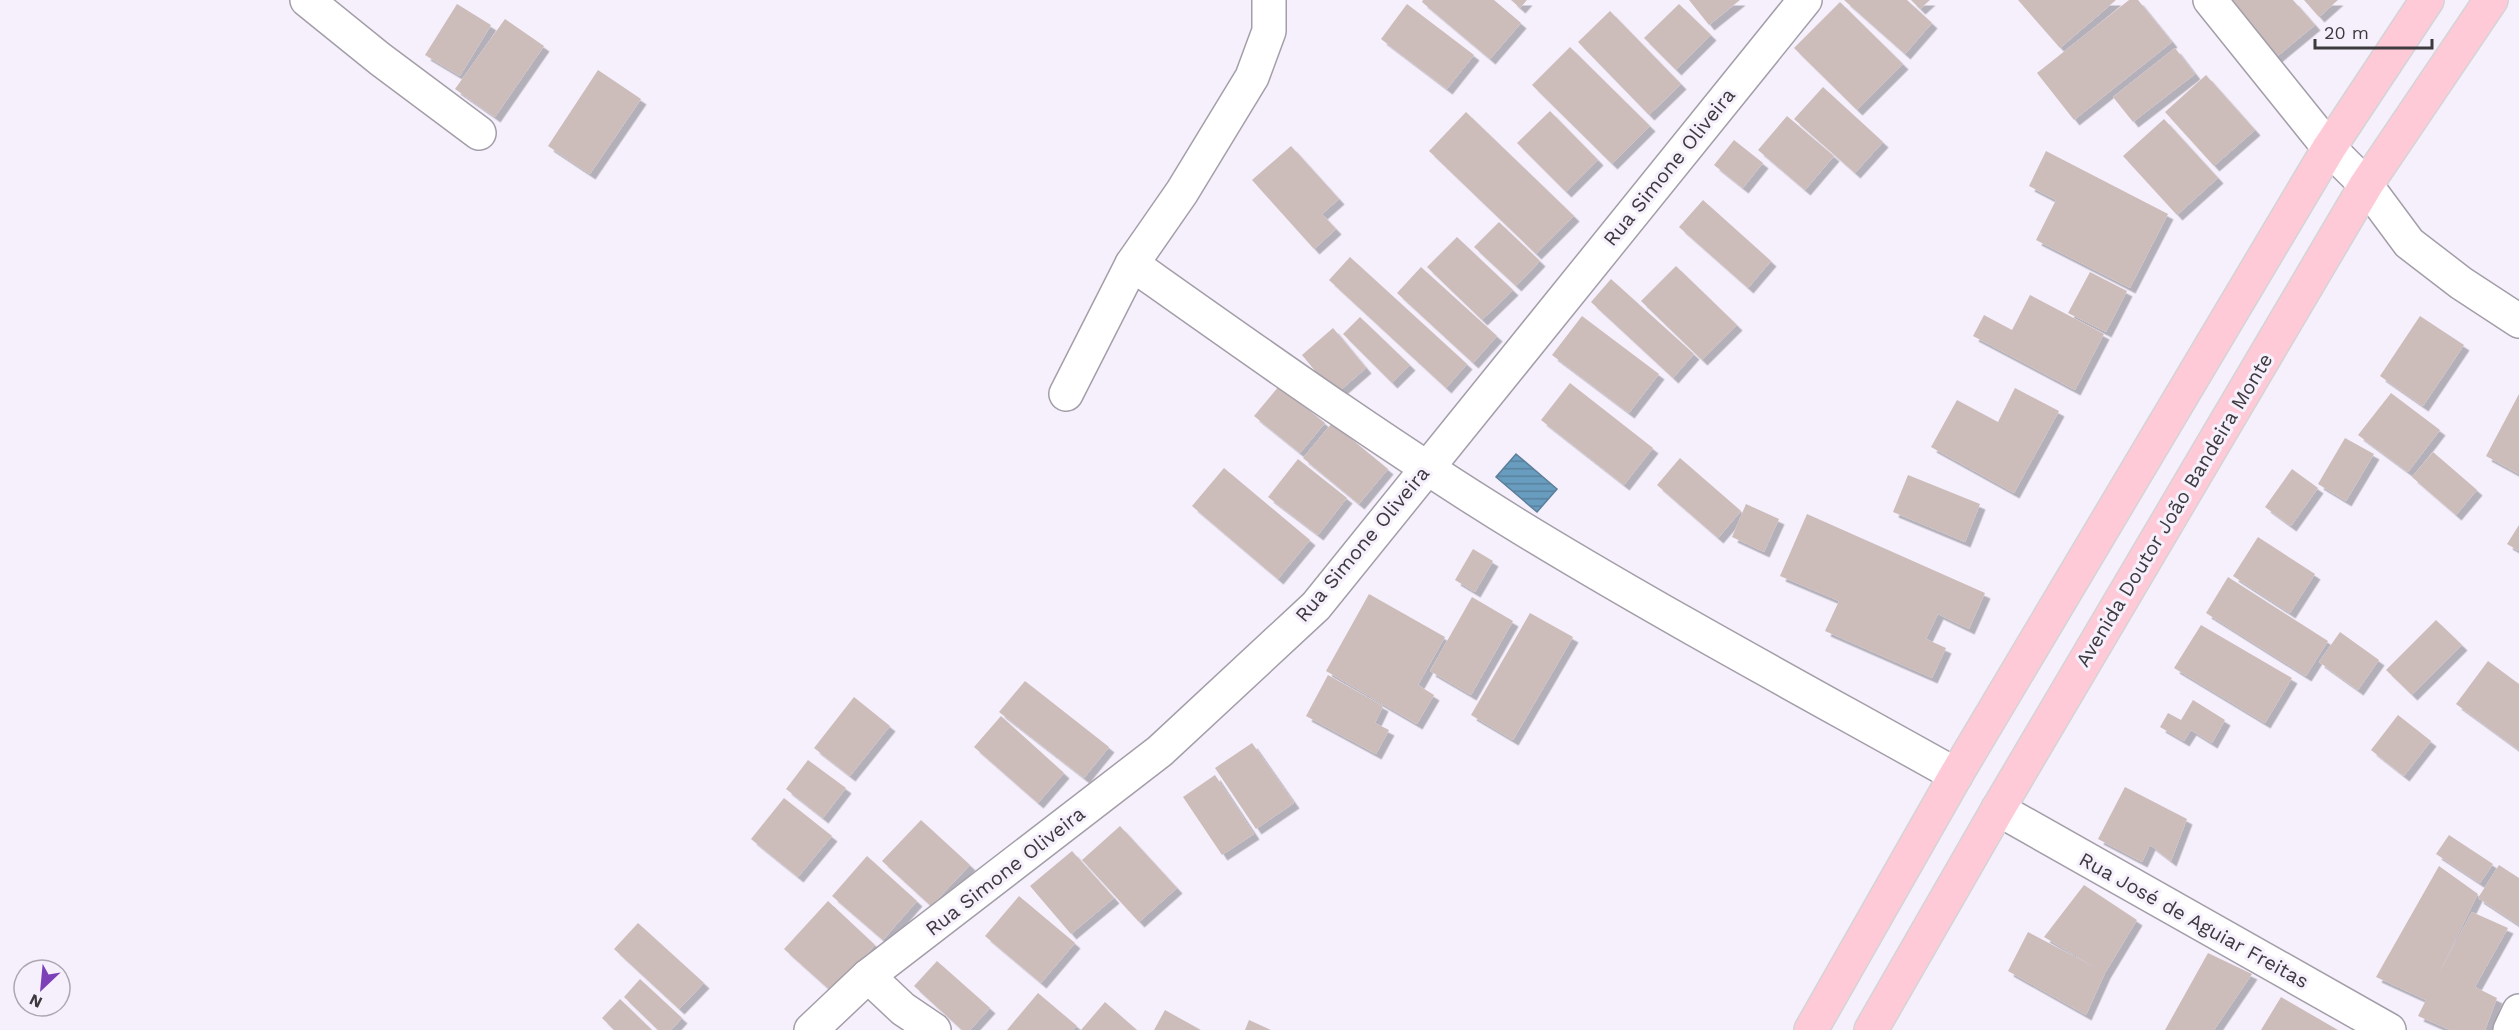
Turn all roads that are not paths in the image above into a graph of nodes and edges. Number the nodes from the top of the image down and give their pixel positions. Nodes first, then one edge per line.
1 (307, 0) edge
2 (1269, 0) edge
3 (1805, 0) edge
4 (2210, 0) edge
5 (2427, 0) edge
6 (2492, 0) edge
7 (479, 133) dead end
8 (2329, 148) junction
9 (2366, 185) junction
10 (1132, 264) junction
11 (2519, 321) edge
12 (1066, 394) dead end
13 (1426, 468) junction
14 (1956, 775) junction
15 (1998, 809) junction
16 (868, 976) junction
17 (2519, 1011) edge
18 (811, 1030) edge
19 (934, 1030) edge
20 (1811, 1030) edge
21 (1871, 1030) edge
22 (2390, 1030) edge
23 (2510, 1030) edge

1 - 7 street
2 - 10 street
3 - 13 street, Rua Simone Oliveira
4 - 8 street
5 - 8 main road
6 - 9 main road, Avenida Doutor João Bandeira Monte
8 - 9 street
8 - 14 main road
9 - 11 street
9 - 15 main road, Avenida Doutor João Bandeira Monte
10 - 12 street
10 - 13 street
13 - 14 street
13 - 16 street, Rua Simone Oliveira
14 - 20 main road
15 - 21 main road, Avenida Doutor João Bandeira Monte
15 - 22 street, Rua José de Aguiar Freitas
16 - 18 street, Rua Simone Oliveira
16 - 19 street
17 - 23 street

